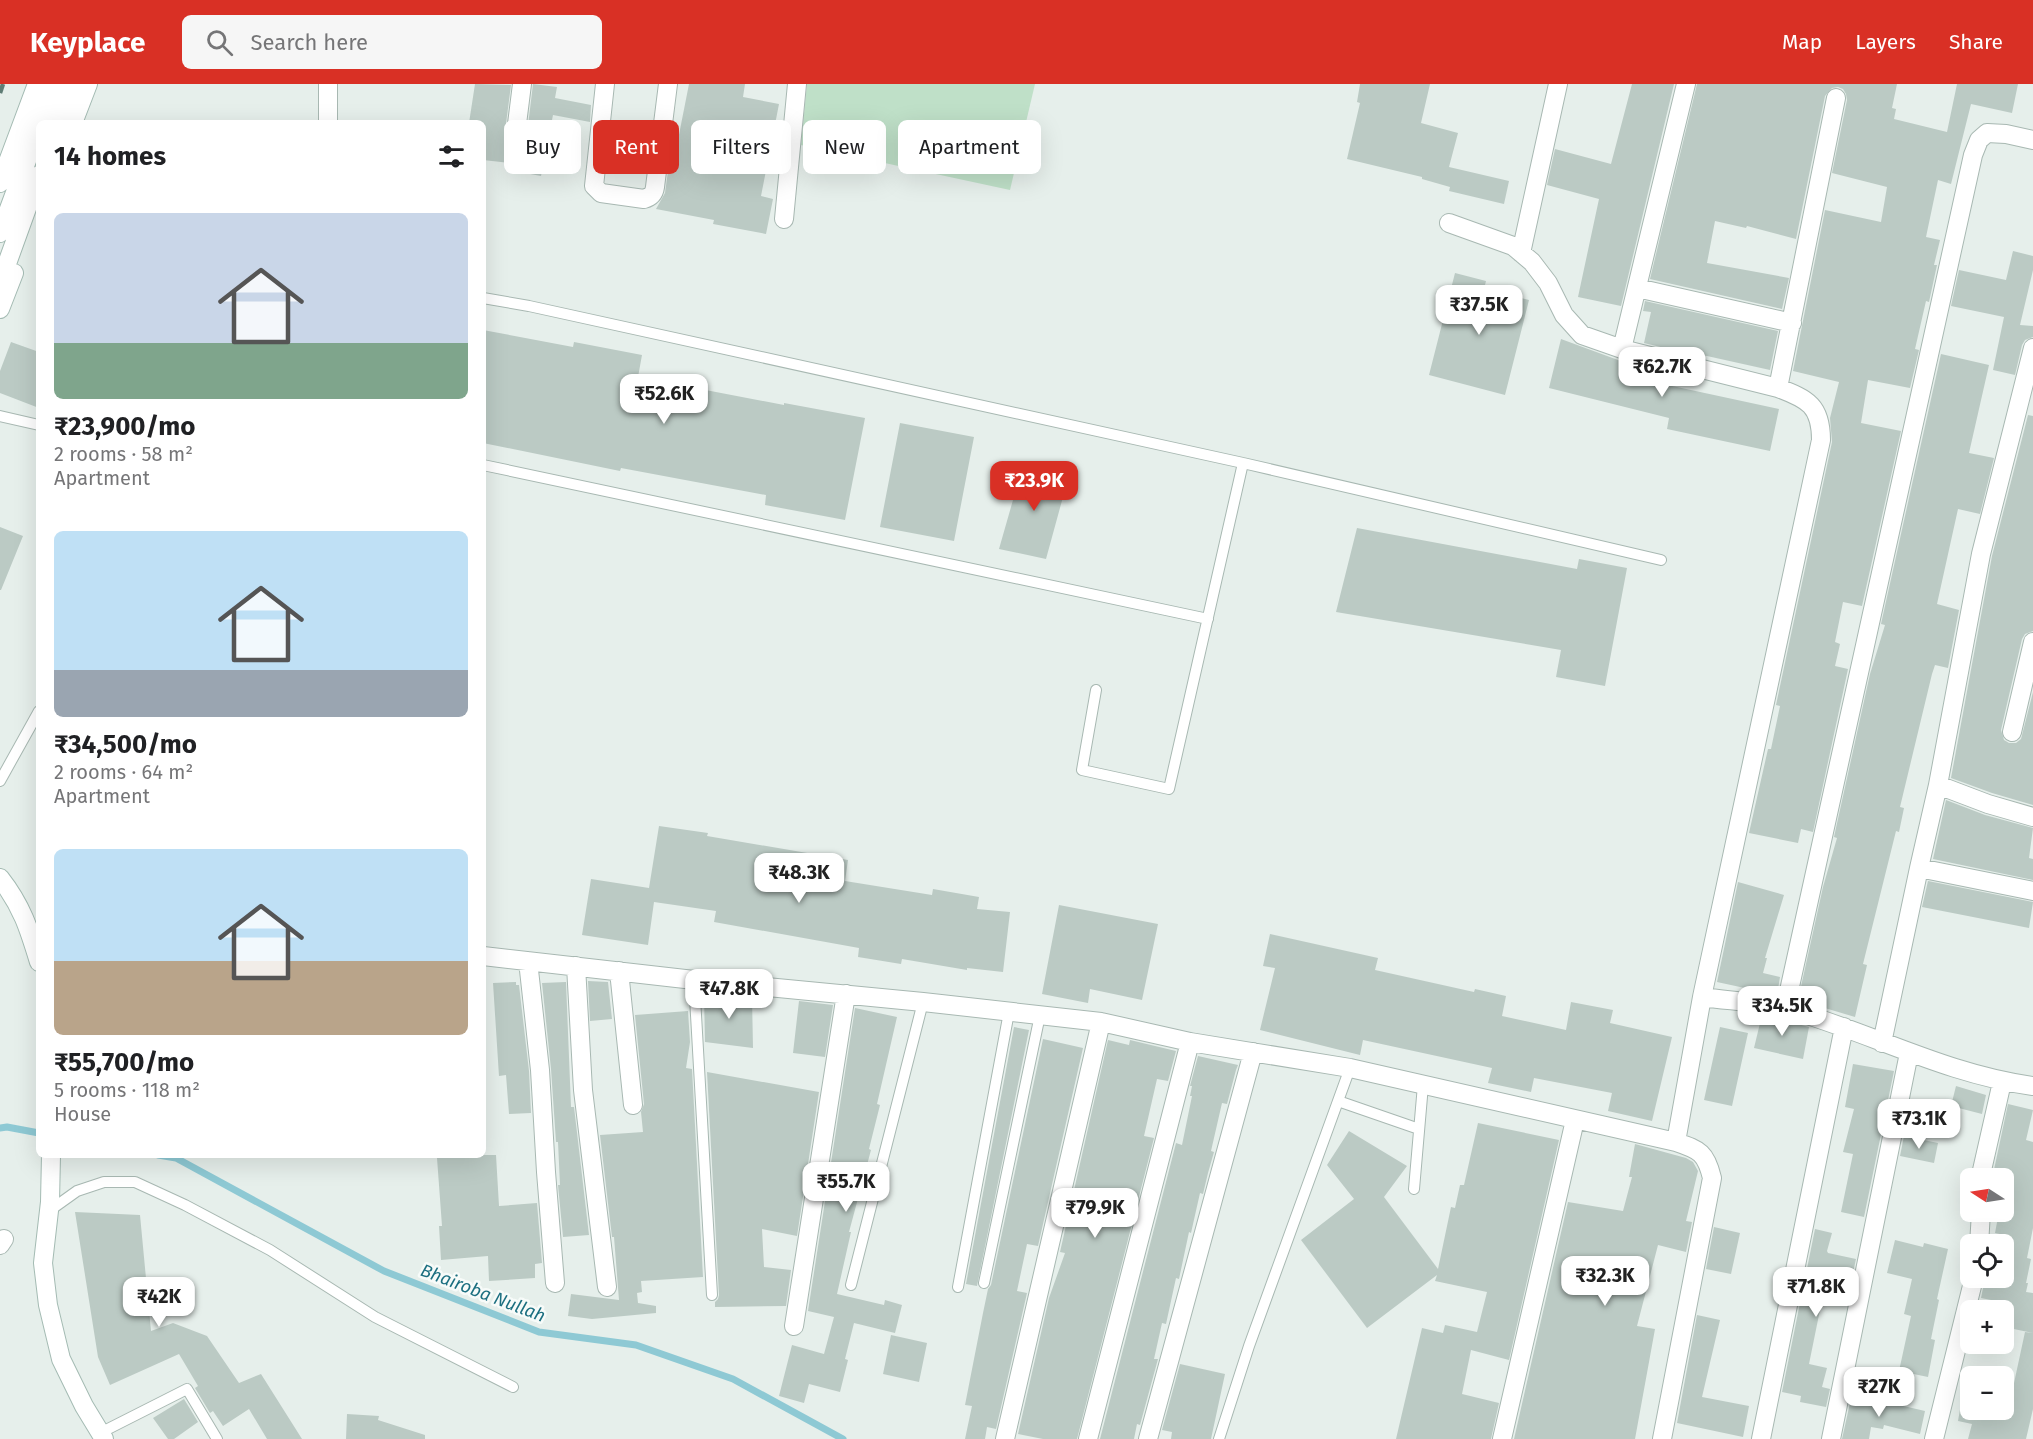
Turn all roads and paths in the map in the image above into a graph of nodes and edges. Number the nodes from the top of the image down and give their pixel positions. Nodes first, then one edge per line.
1 (36, 84) edge
2 (56, 84) edge
3 (72, 84) edge
4 (88, 84) edge
5 (328, 84) edge
6 (522, 84) edge
7 (605, 84) edge
8 (668, 84) edge
9 (797, 84) edge
10 (1558, 84) edge
11 (1686, 84) edge
12 (1836, 98) dead end
13 (42, 120) edge
14 (59, 120) edge
15 (74, 120) edge
16 (328, 120) edge
17 (518, 120) edge
18 (36, 136) edge
19 (2033, 140) edge
20 (0, 183) edge
21 (36, 183) edge
22 (36, 217) edge
23 (784, 219) dead end
24 (1449, 223) dead end
25 (0, 233) edge
26 (1521, 253) junction
27 (0, 283) edge
28 (1637, 288) junction
29 (486, 299) edge
30 (0, 309) edge
31 (1792, 323) junction
32 (2033, 348) edge
33 (1622, 349) junction
34 (1778, 388) junction
35 (0, 416) edge
36 (36, 424) edge
37 (1243, 464) junction
38 (486, 466) edge
39 (1661, 560) dead end
40 (1208, 620) junction
41 (2033, 642) edge
42 (1096, 690) dead end
43 (36, 716) edge
44 (2012, 732) dead end
45 (0, 781) edge
46 (1938, 785) junction
47 (2033, 817) edge
48 (1919, 868) junction
49 (0, 878) edge
50 (2033, 891) edge
51 (33, 925) edge
52 (36, 944) edge
53 (486, 956) edge
54 (528, 961) junction
55 (576, 966) junction
56 (619, 971) junction
57 (694, 980) junction
58 (846, 994) junction
59 (1702, 997) junction
60 (923, 1002) junction
61 (1785, 1008) junction
62 (1010, 1012) junction
63 (1040, 1016) junction
64 (1101, 1022) junction
65 (1844, 1027) junction
66 (1190, 1042) junction
67 (1882, 1043) junction
68 (1252, 1052) junction
69 (1909, 1053) junction
70 (1350, 1068) junction
71 (2002, 1082) junction
72 (1423, 1085) junction
73 (2033, 1086) edge
74 (1338, 1101) junction
75 (633, 1105) dead end
76 (1575, 1120) junction
77 (1419, 1129) junction
78 (1676, 1142) junction
79 (51, 1158) edge
80 (1982, 1168) edge
81 (1414, 1189) dead end
82 (49, 1207) junction
83 (0, 1239) edge
84 (0, 1245) edge
85 (555, 1282) dead end
86 (984, 1283) dead end
87 (851, 1286) dead end
88 (607, 1287) dead end
89 (958, 1287) dead end
90 (1972, 1288) edge
91 (712, 1295) dead end
92 (794, 1326) dead end
93 (513, 1387) dead end
94 (102, 1436) edge
95 (217, 1439) edge
96 (1005, 1439) edge
97 (1088, 1439) edge
98 (1148, 1439) edge
99 (1219, 1439) edge
100 (1502, 1439) edge
101 (1662, 1439) edge
102 (1761, 1439) edge
103 (1832, 1439) edge
104 (1934, 1439) edge

1 - 20 street
2 - 13 street
3 - 14 street
4 - 15 street
5 - 16 street
6 - 17 street
7 - 8 street
9 - 23 street
10 - 26 street
11 - 28 street
12 - 31 street
18 - 25 street
19 - 61 street
21 - 27 street
22 - 30 street
24 - 26 street
26 - 33 street
28 - 31 street
28 - 33 street
29 - 37 lane
31 - 34 street
32 - 46 street
33 - 34 street
34 - 59 street
35 - 36 lane
37 - 39 lane
37 - 40 lane
38 - 40 lane
40 - 42 lane
41 - 44 street
43 - 45 lane
46 - 47 street
46 - 48 street
48 - 50 street
48 - 67 street
49 - 51 street
51 - 52 street
53 - 54 street
54 - 55 street
54 - 85 street
55 - 56 street
55 - 88 street
56 - 57 street
56 - 75 street
57 - 58 street
57 - 91 lane
58 - 60 street
58 - 92 street
59 - 61 street
59 - 78 street
60 - 62 street
60 - 87 lane
61 - 65 street
62 - 63 street
62 - 89 lane
63 - 64 street
63 - 86 lane
64 - 66 street
64 - 96 street
65 - 67 street
65 - 102 street
66 - 68 street
66 - 97 street
67 - 69 street
68 - 70 street
68 - 98 street
69 - 71 street
69 - 103 street
70 - 72 street
70 - 74 lane
71 - 73 street
71 - 80 street
72 - 76 street
72 - 77 lane
74 - 77 lane
74 - 99 lane
76 - 78 street
76 - 100 street
77 - 81 lane
78 - 101 street
79 - 82 street
82 - 93 lane
82 - 94 street
83 - 84 street
90 - 104 street
94 - 95 lane

